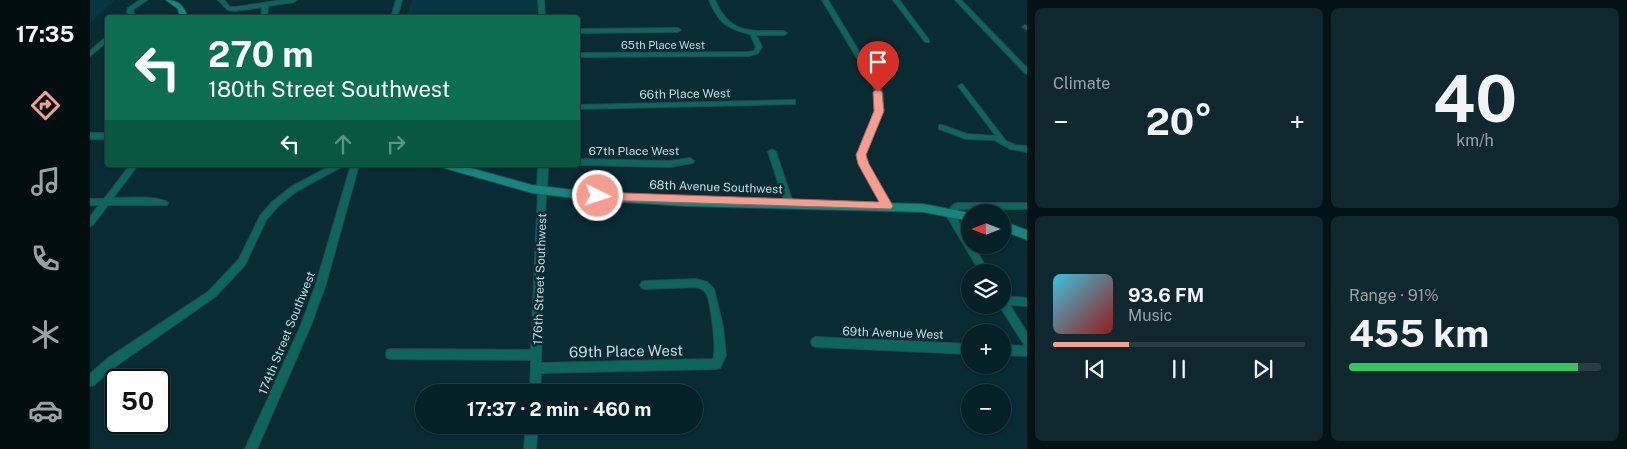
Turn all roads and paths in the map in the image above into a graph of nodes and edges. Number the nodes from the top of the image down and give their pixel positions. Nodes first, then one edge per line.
1 (144, 0) edge
2 (170, 0) edge
3 (221, 0) edge
4 (294, 0) edge
5 (399, 0) edge
6 (541, 0) edge
7 (712, 0) edge
8 (825, 0) edge
9 (896, 0) edge
10 (958, 0) edge
11 (281, 2) edge
12 (265, 6) junction
13 (132, 15) edge
14 (183, 15) edge
15 (264, 15) edge
16 (395, 15) edge
17 (542, 15) edge
18 (678, 30) dead end
19 (580, 31) edge
20 (752, 33) junction
21 (784, 33) dead end
22 (105, 40) edge
23 (927, 41) dead end
24 (90, 54) edge
25 (580, 55) edge
26 (1027, 72) edge
27 (961, 86) dead end
28 (793, 102) dead end
29 (580, 107) edge
30 (942, 127) dead end
31 (90, 136) edge
32 (105, 136) edge
33 (1004, 143) junction
34 (1027, 149) edge
35 (772, 152) dead end
36 (690, 161) dead end
37 (580, 162) edge
38 (132, 167) edge
39 (334, 167) edge
40 (354, 167) edge
41 (455, 167) edge
42 (543, 167) edge
43 (542, 191) junction
44 (90, 202) edge
45 (106, 202) junction
46 (164, 203) dead end
47 (789, 203) junction
48 (887, 206) junction
49 (1027, 206) edge
50 (949, 214) junction
51 (961, 216) edge
52 (90, 222) edge
53 (1011, 229) edge
54 (1027, 235) edge
55 (980, 264) edge
56 (645, 285) dead end
57 (1011, 301) edge
58 (1027, 302) edge
59 (1010, 314) edge
60 (816, 342) dead end
61 (1027, 342) edge
62 (961, 349) edge
63 (1011, 350) edge
64 (1027, 351) edge
65 (392, 354) dead end
66 (537, 354) junction
67 (537, 368) junction
68 (90, 381) edge
69 (536, 384) edge
70 (531, 434) edge
71 (252, 449) edge
72 (530, 449) edge

1 - 13 street
2 - 14 main road
3 - 12 street
4 - 11 street
5 - 16 street
6 - 17 street
7 - 20 street
8 - 48 street
9 - 23 street
10 - 26 street
11 - 12 street
12 - 15 street
18 - 19 street
20 - 21 street
20 - 25 street, 65th Place West
22 - 24 street
27 - 33 street
28 - 29 street, 66th Place West
30 - 33 street
31 - 32 street
33 - 34 street
35 - 47 street
36 - 37 street, 67th Place West
38 - 45 street
39 - 68 street
40 - 71 street, 174th Street Southwest
41 - 43 main road, 68th Avenue Southwest
42 - 43 street, 176th Street Southwest
43 - 47 main road, 68th Avenue Southwest
43 - 66 street, 176th Street Southwest
44 - 45 street
45 - 46 street
45 - 52 street
47 - 48 main road, 68th Avenue Southwest
48 - 50 main road, 68th Avenue Southwest
49 - 50 street
50 - 51 main road, 68th Avenue Southwest
50 - 55 street
53 - 54 main road
56 - 67 street, 69th Place West
57 - 58 street
59 - 61 street
60 - 62 street, 69th Avenue West
63 - 64 street
65 - 66 street
66 - 67 street, 176th Street Southwest
67 - 69 street, 176th Street Southwest
70 - 72 street

